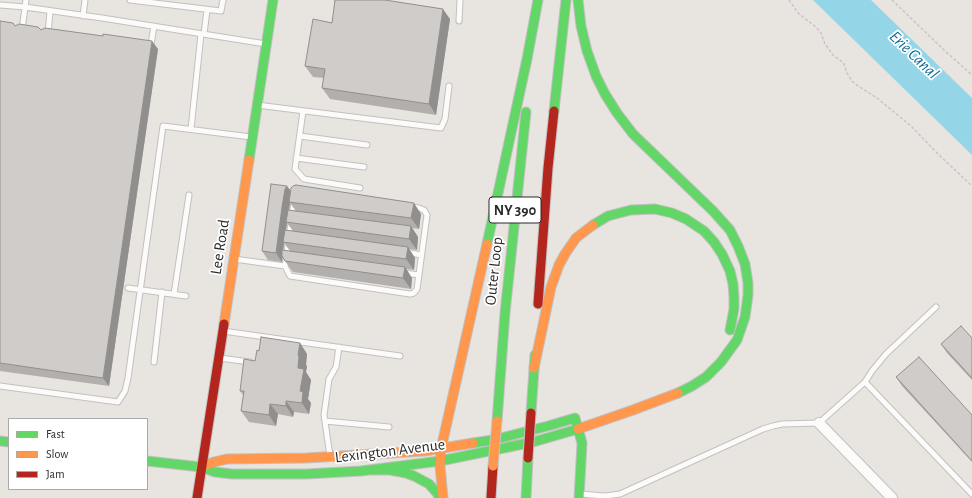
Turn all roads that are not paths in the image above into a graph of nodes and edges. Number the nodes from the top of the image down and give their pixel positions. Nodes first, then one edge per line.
1 (26, 0) edge
2 (85, 0) edge
3 (130, 0) edge
4 (223, 0) edge
5 (273, 0) edge
6 (460, 0) edge
7 (538, 0) edge
8 (566, 0) edge
9 (578, 0) edge
10 (0, 6) edge
11 (25, 7) junction
12 (207, 10) junction
13 (50, 11) junction
14 (83, 16) junction
15 (459, 21) dead end
16 (154, 26) junction
17 (22, 30) edge
18 (48, 34) edge
19 (203, 34) junction
20 (151, 44) edge
21 (266, 44) junction
22 (449, 86) dead end
23 (257, 104) junction
24 (304, 111) junction
25 (191, 129) junction
26 (300, 136) junction
27 (252, 137) junction
28 (367, 145) dead end
29 (296, 158) junction
30 (364, 167) dead end
31 (360, 188) dead end
32 (189, 195) dead end
33 (295, 198) edge
34 (403, 206) edge
35 (292, 216) junction
36 (300, 217) edge
37 (416, 233) dead end
38 (424, 234) junction
39 (289, 236) junction
40 (297, 237) edge
41 (398, 251) edge
42 (421, 255) junction
43 (286, 256) junction
44 (294, 257) edge
45 (233, 259) junction
46 (285, 266) junction
47 (395, 272) edge
48 (419, 276) junction
49 (128, 288) dead end
50 (140, 289) junction
51 (162, 292) junction
52 (174, 294) junction
53 (186, 296) dead end
54 (936, 307) dead end
55 (222, 331) junction
56 (262, 336) junction
57 (262, 343) edge
58 (339, 347) junction
59 (400, 356) dead end
60 (218, 358) junction
61 (154, 362) dead end
62 (255, 363) edge
63 (534, 368) junction
64 (865, 382) junction
65 (0, 386) edge
66 (649, 394) dead end
67 (325, 421) junction
68 (819, 423) junction
69 (389, 427) dead end
70 (578, 429) junction
71 (441, 449) junction
72 (330, 457) junction
73 (148, 461) edge
74 (440, 461) junction
75 (201, 467) junction
76 (371, 470) junction
77 (972, 494) edge
78 (579, 496) edge
79 (197, 498) edge
80 (441, 498) edge
81 (491, 498) edge
82 (526, 498) edge
83 (892, 498) edge

1 - 11 lane
2 - 14 lane
3 - 12 lane
4 - 12 lane
5 - 21 main road, Lee Road
6 - 15 lane
7 - 71 main road
7 - 81 main road, Outer Loop / NY 390, bridge
8 - 63 main road, NY 390
9 - 70 main road, Lexington Avenue
10 - 11 lane
11 - 13 lane
11 - 17 lane
12 - 19 lane
13 - 14 lane
13 - 18 lane
14 - 16 lane
16 - 19 lane
16 - 20 lane
19 - 21 lane
19 - 25 lane
21 - 23 main road, Lee Road
22 - 24 lane
23 - 24 lane
23 - 27 main road, Lee Road
24 - 26 lane
25 - 27 lane
25 - 50 lane
26 - 28 lane
26 - 29 lane
27 - 45 main road, Lee Road
29 - 30 lane
29 - 31 lane
32 - 52 lane
33 - 35 lane
34 - 38 lane
35 - 36 lane
35 - 39 lane
37 - 38 lane
38 - 42 lane
39 - 40 lane
39 - 43 lane
41 - 42 lane
42 - 48 lane
43 - 44 lane
43 - 46 lane
45 - 46 lane
45 - 55 main road, Lee Road
46 - 48 lane
47 - 48 lane
49 - 50 lane
50 - 51 lane
50 - 65 lane
51 - 52 lane
51 - 61 lane
52 - 53 lane
54 - 64 lane
55 - 56 lane
55 - 60 main road, Lee Road
56 - 57 lane
56 - 58 lane
58 - 59 lane
58 - 67 lane
60 - 62 lane
60 - 75 main road, Lee Road
63 - 66 main road
63 - 82 main road, NY 390, bridge
64 - 68 lane
64 - 77 lane
67 - 69 lane
67 - 72 lane
68 - 78 lane
68 - 83 street
70 - 71 main road, Lexington Avenue
70 - 74 main road, Lexington Avenue
70 - 78 main road
71 - 72 main road, Lexington Avenue
71 - 74 main road
72 - 75 main road, Lexington Avenue
73 - 75 main road, Lexington Avenue
74 - 76 main road, Lexington Avenue
74 - 80 main road
75 - 76 main road, Lexington Avenue
75 - 79 main road, Lee Road
76 - 80 main road

